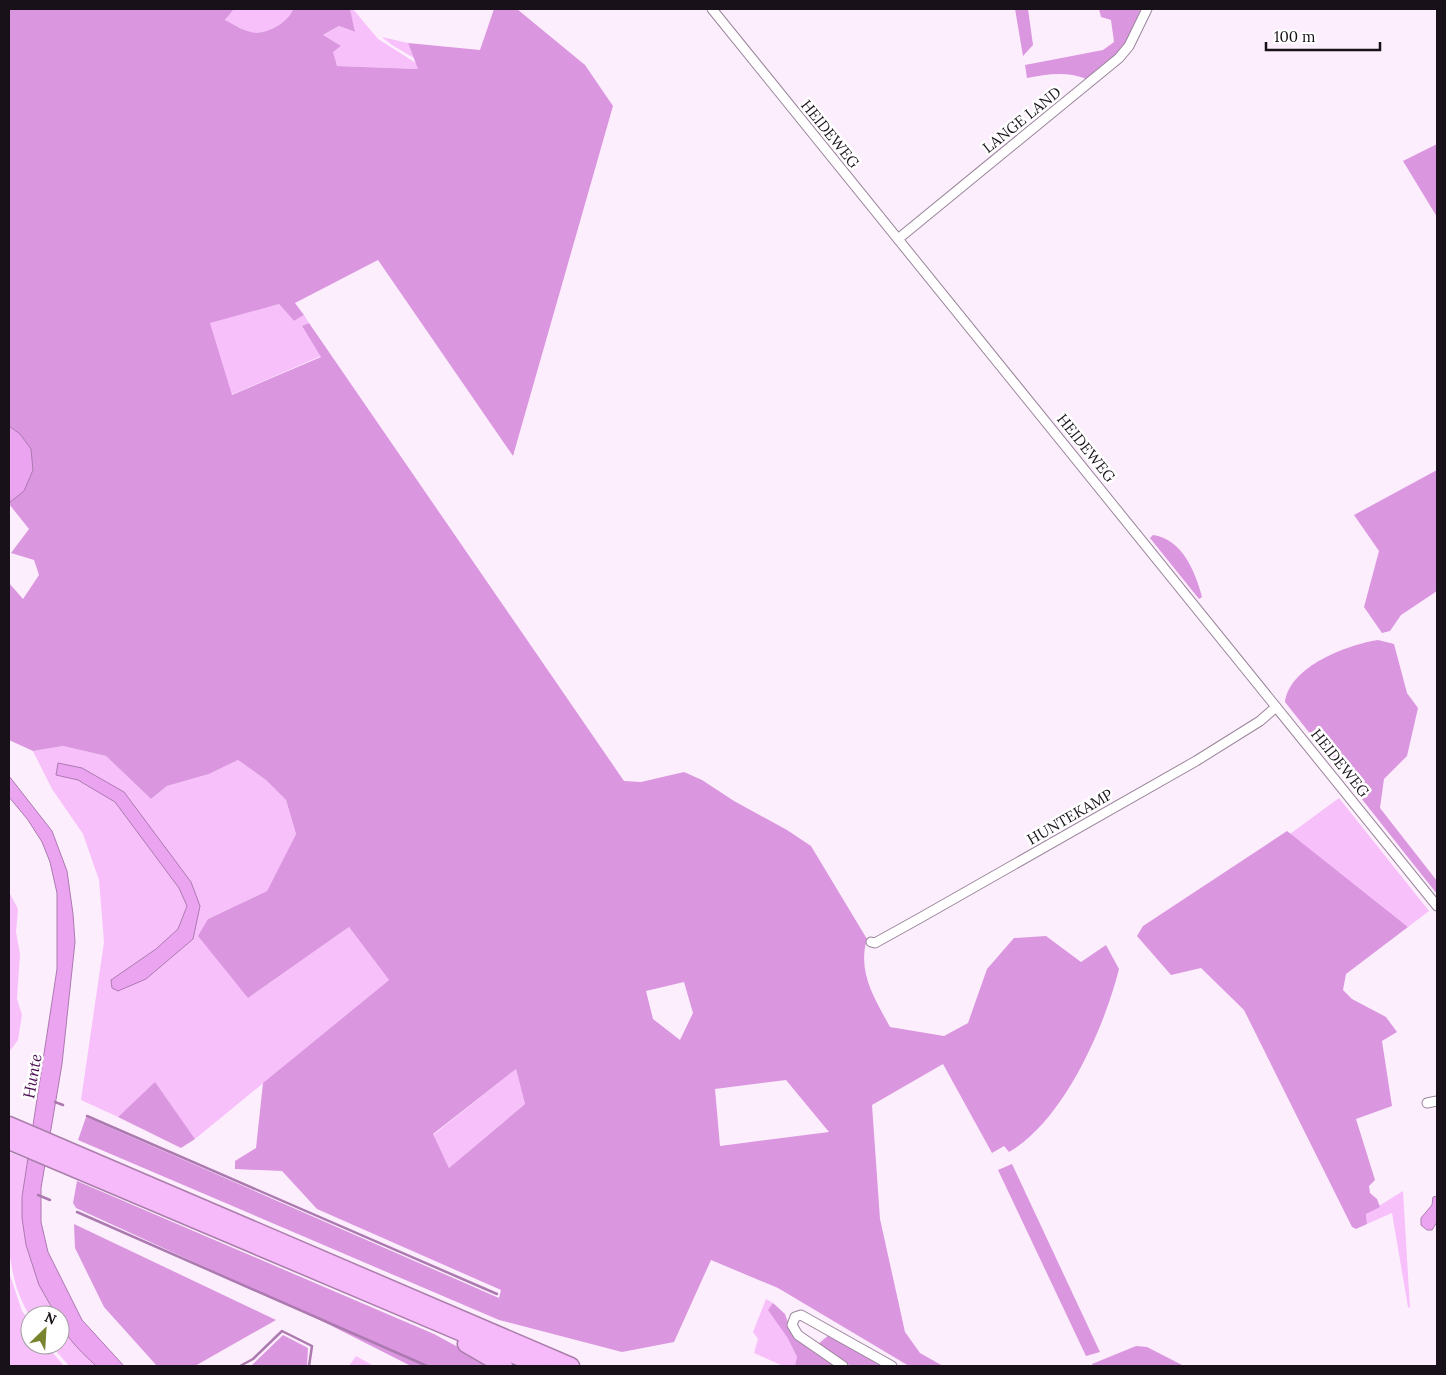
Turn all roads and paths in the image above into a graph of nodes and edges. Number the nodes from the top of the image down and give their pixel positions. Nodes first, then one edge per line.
1 (712, 9) edge
2 (1147, 9) edge
3 (898, 239) junction
4 (1276, 707) junction
5 (1437, 906) edge
6 (871, 942) dead end
7 (1437, 1101) edge
8 (1427, 1103) dead end
9 (9, 1125) edge
10 (9, 1141) edge
11 (76, 1161) junction
12 (453, 1329) junction
13 (504, 1366) edge
14 (540, 1366) edge
15 (571, 1366) edge
16 (843, 1366) edge
17 (892, 1366) edge

1 - 3 street, HEIDEWEG
2 - 3 street, LANGE LAND
3 - 4 street, HEIDEWEG
4 - 5 street, HEIDEWEG
4 - 6 street, HUNTEKAMP
7 - 8 street
9 - 11 highway
10 - 11 highway
11 - 12 highway
11 - 15 highway
12 - 13 highway
12 - 14 highway
16 - 17 street

